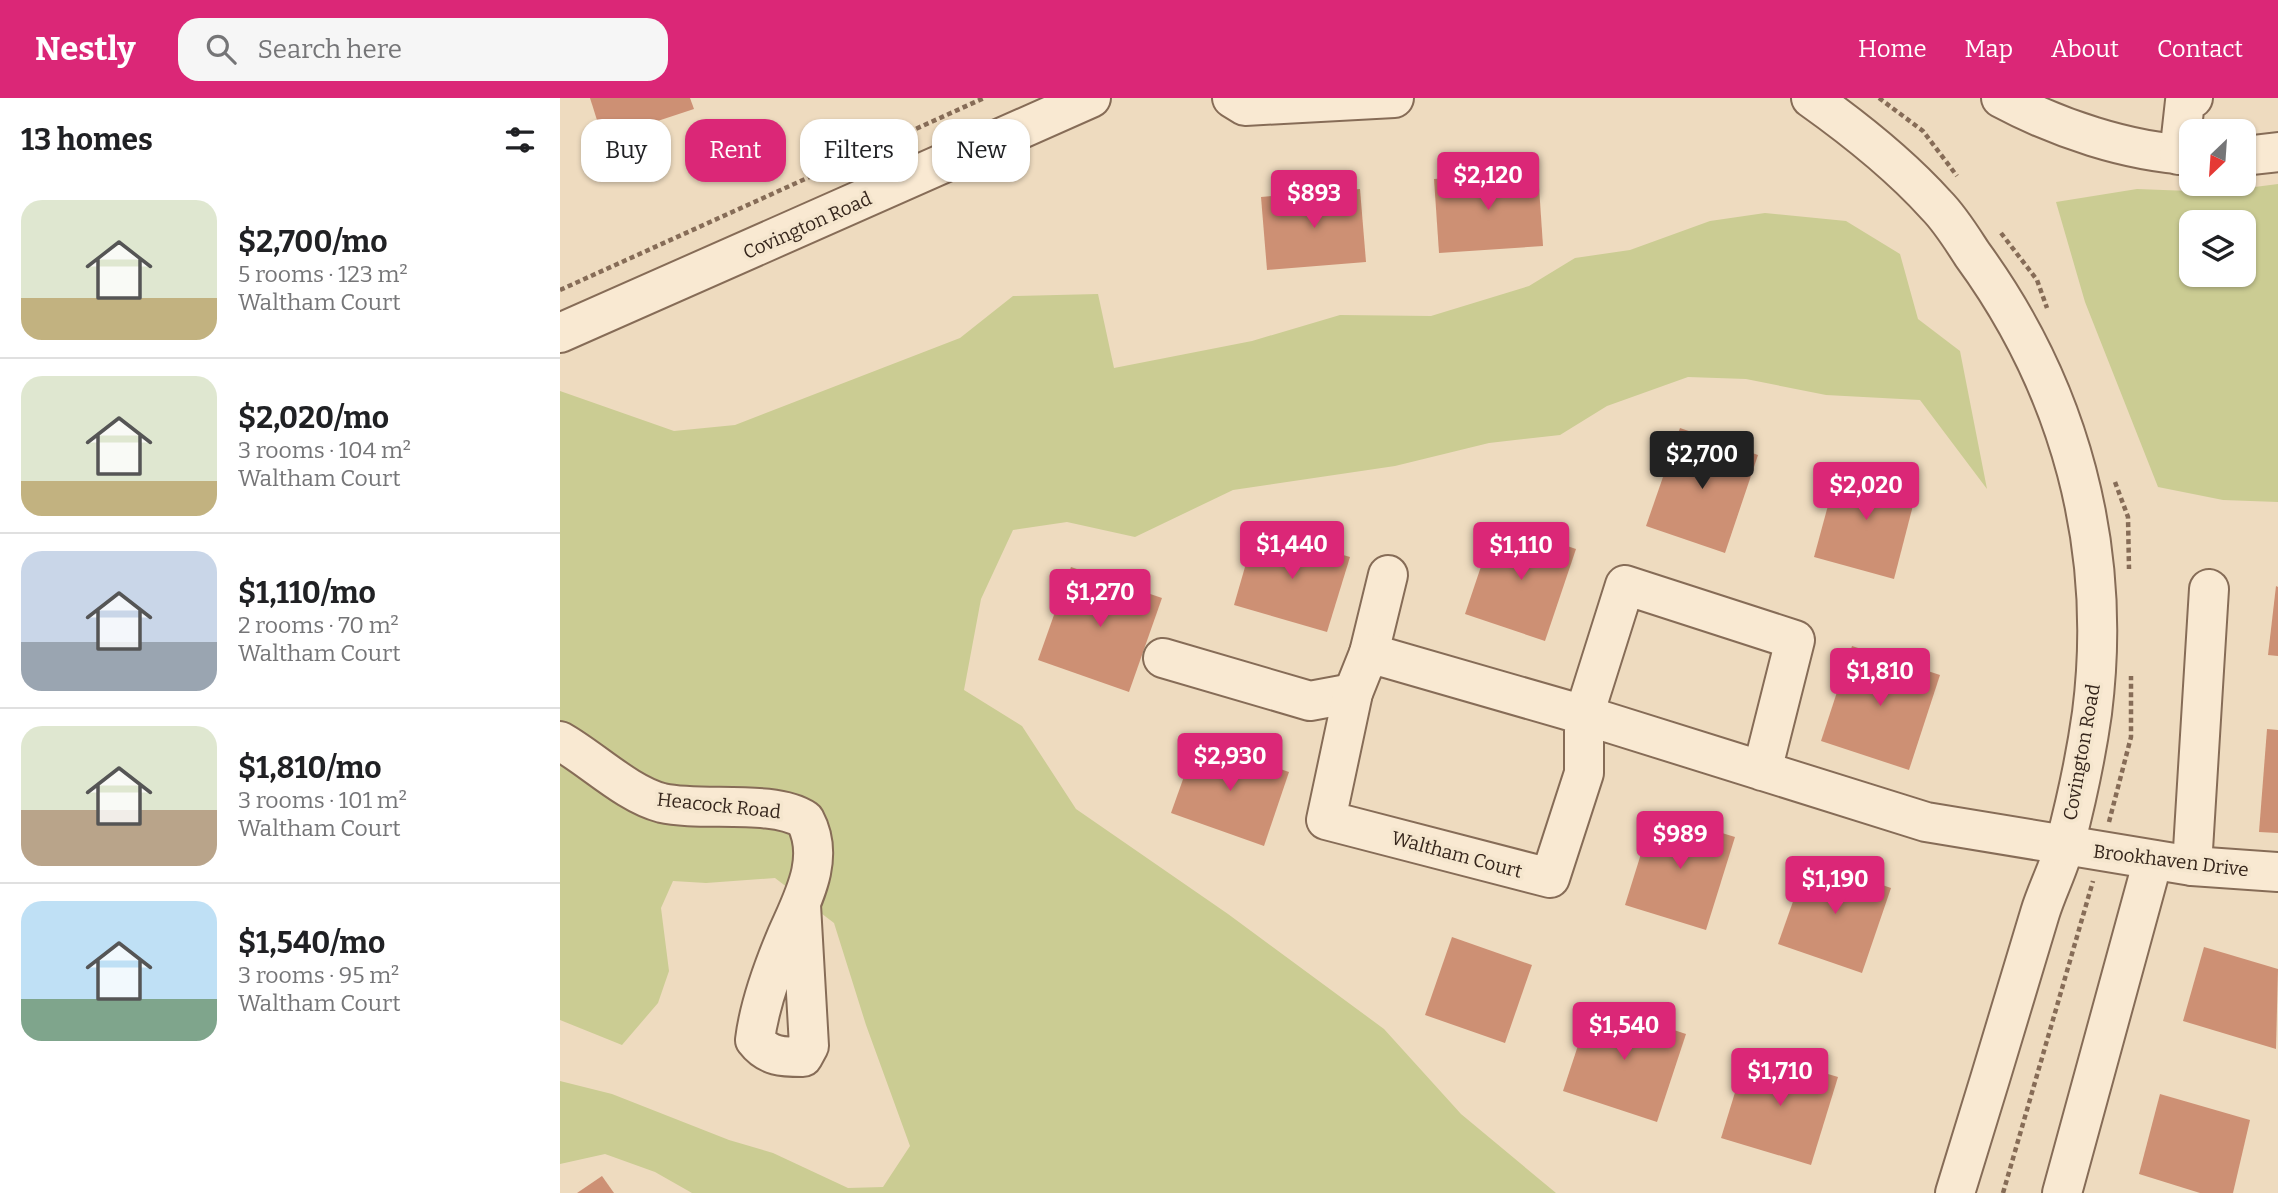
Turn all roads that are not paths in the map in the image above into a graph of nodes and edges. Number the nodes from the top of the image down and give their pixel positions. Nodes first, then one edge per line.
1 (1091, 98) edge
2 (1232, 98) edge
3 (1394, 98) edge
4 (1811, 98) edge
5 (2001, 98) edge
6 (2193, 98) edge
7 (1855, 111) edge
8 (2185, 119) edge
9 (2278, 152) edge
10 (2179, 154) edge
11 (2256, 155) edge
12 (560, 333) edge
13 (1388, 575) dead end
14 (2209, 589) dead end
15 (1369, 653) junction
16 (1163, 658) dead end
17 (1353, 693) junction
18 (1584, 715) junction
19 (560, 741) edge
20 (1762, 771) junction
21 (2065, 846) junction
22 (2153, 860) junction
23 (2192, 866) junction
24 (2278, 872) edge
25 (801, 905) dead end
26 (1955, 1193) edge
27 (2062, 1193) edge

1 - 12 street, Covington Road
2 - 3 street
4 - 7 street, Covington Road
5 - 10 street
6 - 8 street
7 - 21 street, Covington Road
9 - 11 street
13 - 15 street, Waltham Court
14 - 23 street
15 - 17 street, Waltham Court
15 - 18 street
16 - 17 street
17 - 18 street, Waltham Court
18 - 20 street
18 - 20 street, Waltham Court
19 - 25 street, Heacock Road
20 - 21 street
21 - 22 street, Brookhaven Drive
21 - 26 street, Covington Road
22 - 23 street, Brookhaven Drive
22 - 27 street
23 - 24 street, Brookhaven Drive

